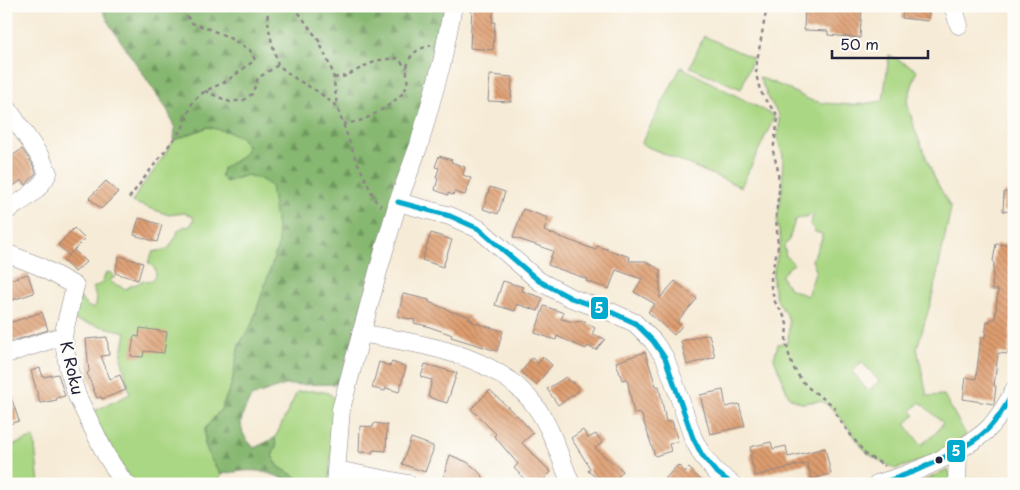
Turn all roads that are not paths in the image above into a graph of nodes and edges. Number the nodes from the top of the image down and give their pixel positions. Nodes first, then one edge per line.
1 (453, 6) edge
2 (952, 6) edge
3 (959, 25) dead end
4 (6, 106) edge
5 (392, 207) junction
6 (6, 211) edge
7 (6, 253) edge
8 (361, 333) junction
9 (63, 336) junction
10 (6, 354) edge
11 (1014, 390) edge
12 (958, 451) junction
13 (336, 477) edge
14 (127, 484) edge
15 (408, 484) edge
16 (571, 484) edge
17 (732, 484) edge
18 (878, 484) edge
19 (957, 484) edge

1 - 5 street
2 - 3 street
4 - 6 street
5 - 8 street
5 - 17 street
7 - 9 street, K Roku
8 - 13 street
8 - 16 street
9 - 10 street
9 - 14 street, K Roku
11 - 12 street
12 - 18 street
12 - 19 street
13 - 15 street

